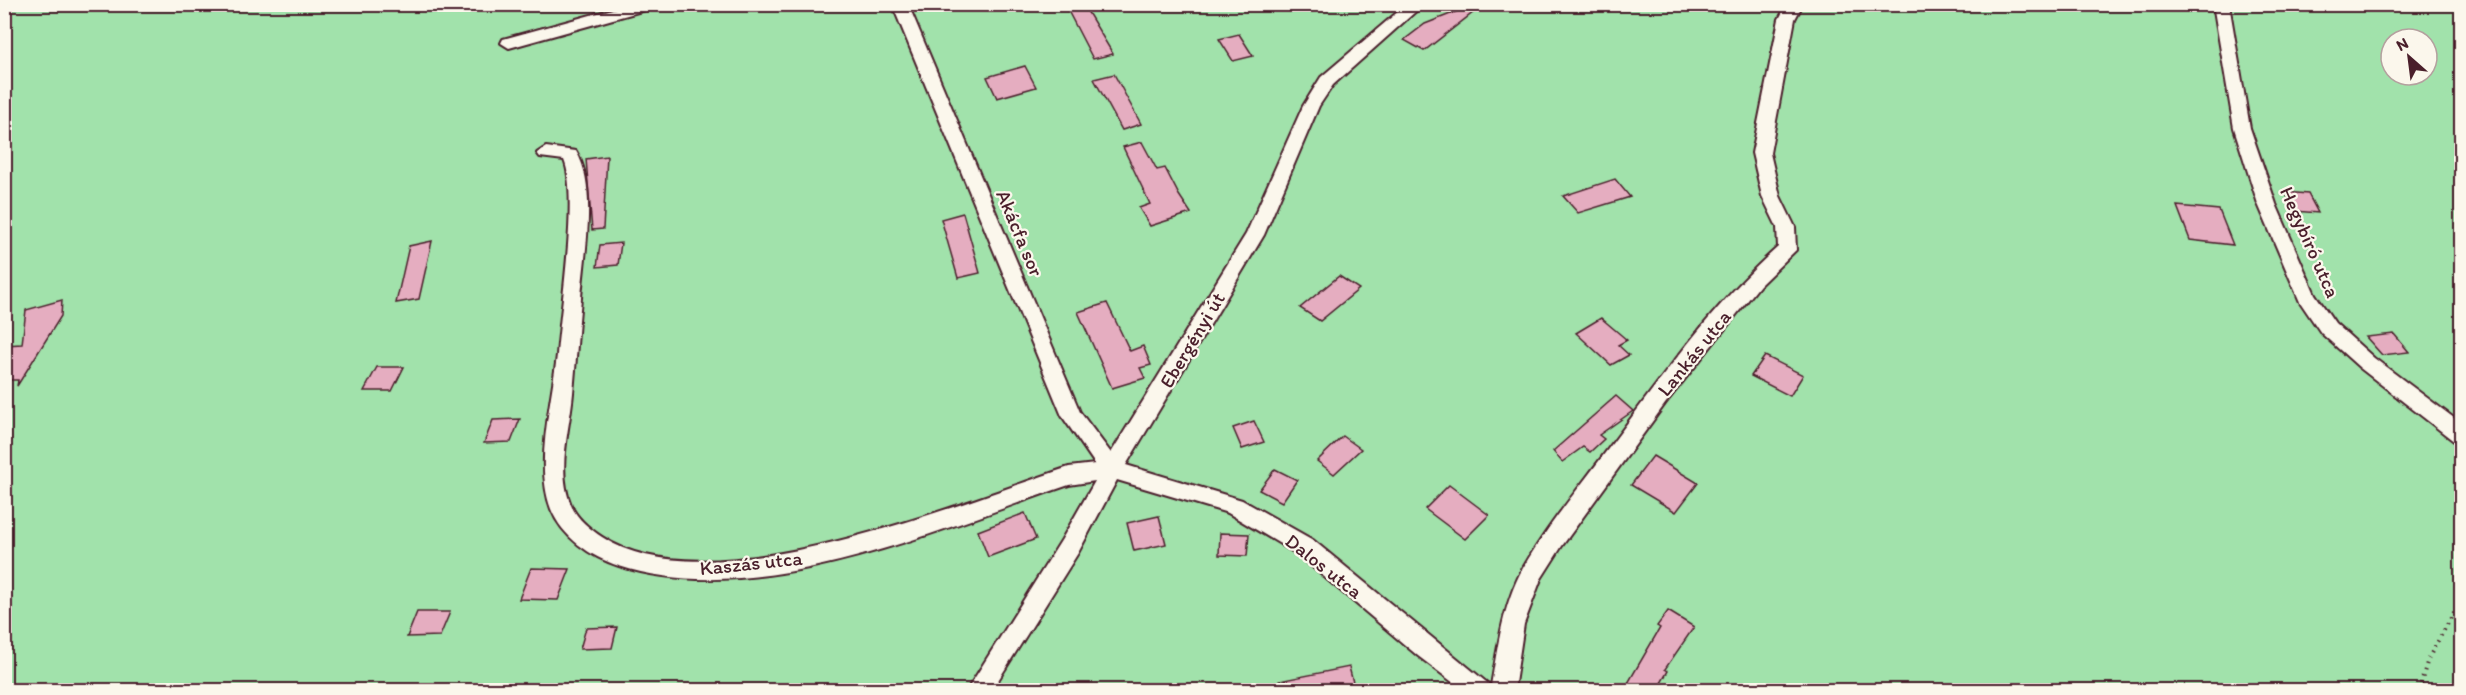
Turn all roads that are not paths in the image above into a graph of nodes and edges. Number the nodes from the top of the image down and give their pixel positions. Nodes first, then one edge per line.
1 (651, 4) edge
2 (900, 4) edge
3 (1417, 4) edge
4 (1795, 4) edge
5 (2221, 4) edge
6 (509, 43) dead end
7 (546, 153) dead end
8 (2462, 436) edge
9 (1112, 470) junction
10 (979, 690) edge
11 (1482, 690) edge
12 (1502, 690) edge

1 - 6 street
2 - 9 street, Akácfa sor
3 - 9 street, Ebergényi út
4 - 12 street, Lankás utca
5 - 8 street, Hegybíró utca
7 - 9 street, Kaszás utca
9 - 10 street, Ebergényi út
9 - 11 street, Dalos utca

